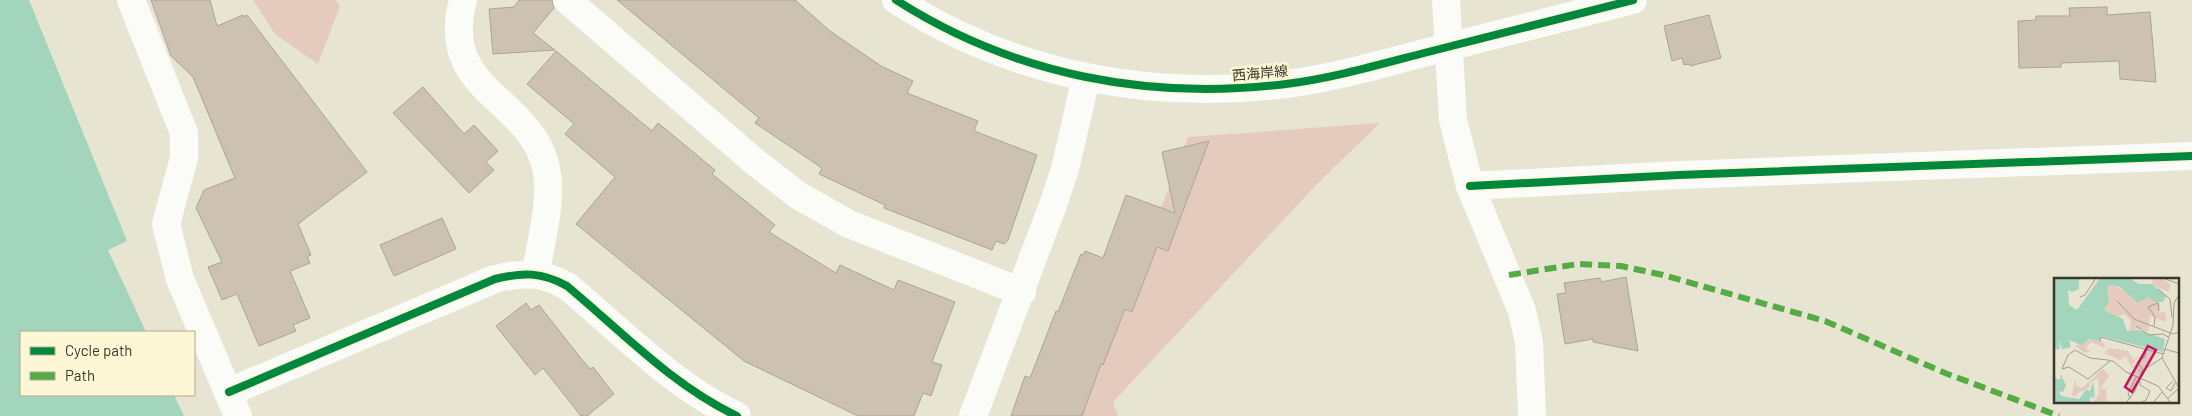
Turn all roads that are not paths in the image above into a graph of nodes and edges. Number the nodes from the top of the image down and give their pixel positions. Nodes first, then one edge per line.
1 (131, 0) edge
2 (463, 0) edge
3 (567, 0) edge
4 (896, 0) edge
5 (1446, 0) edge
6 (1633, 0) edge
7 (1086, 78) junction
8 (2192, 156) edge
9 (1470, 186) junction
10 (536, 273) junction
11 (1022, 292) junction
12 (234, 404) edge
13 (737, 416) edge
14 (973, 416) edge
15 (1532, 416) edge

1 - 12 street
2 - 10 street
3 - 11 street
4 - 7 street, 西海岸線
5 - 9 street
6 - 7 street, 西海岸線
7 - 11 street
8 - 9 street
9 - 15 street
10 - 12 street
10 - 13 street
11 - 14 street

